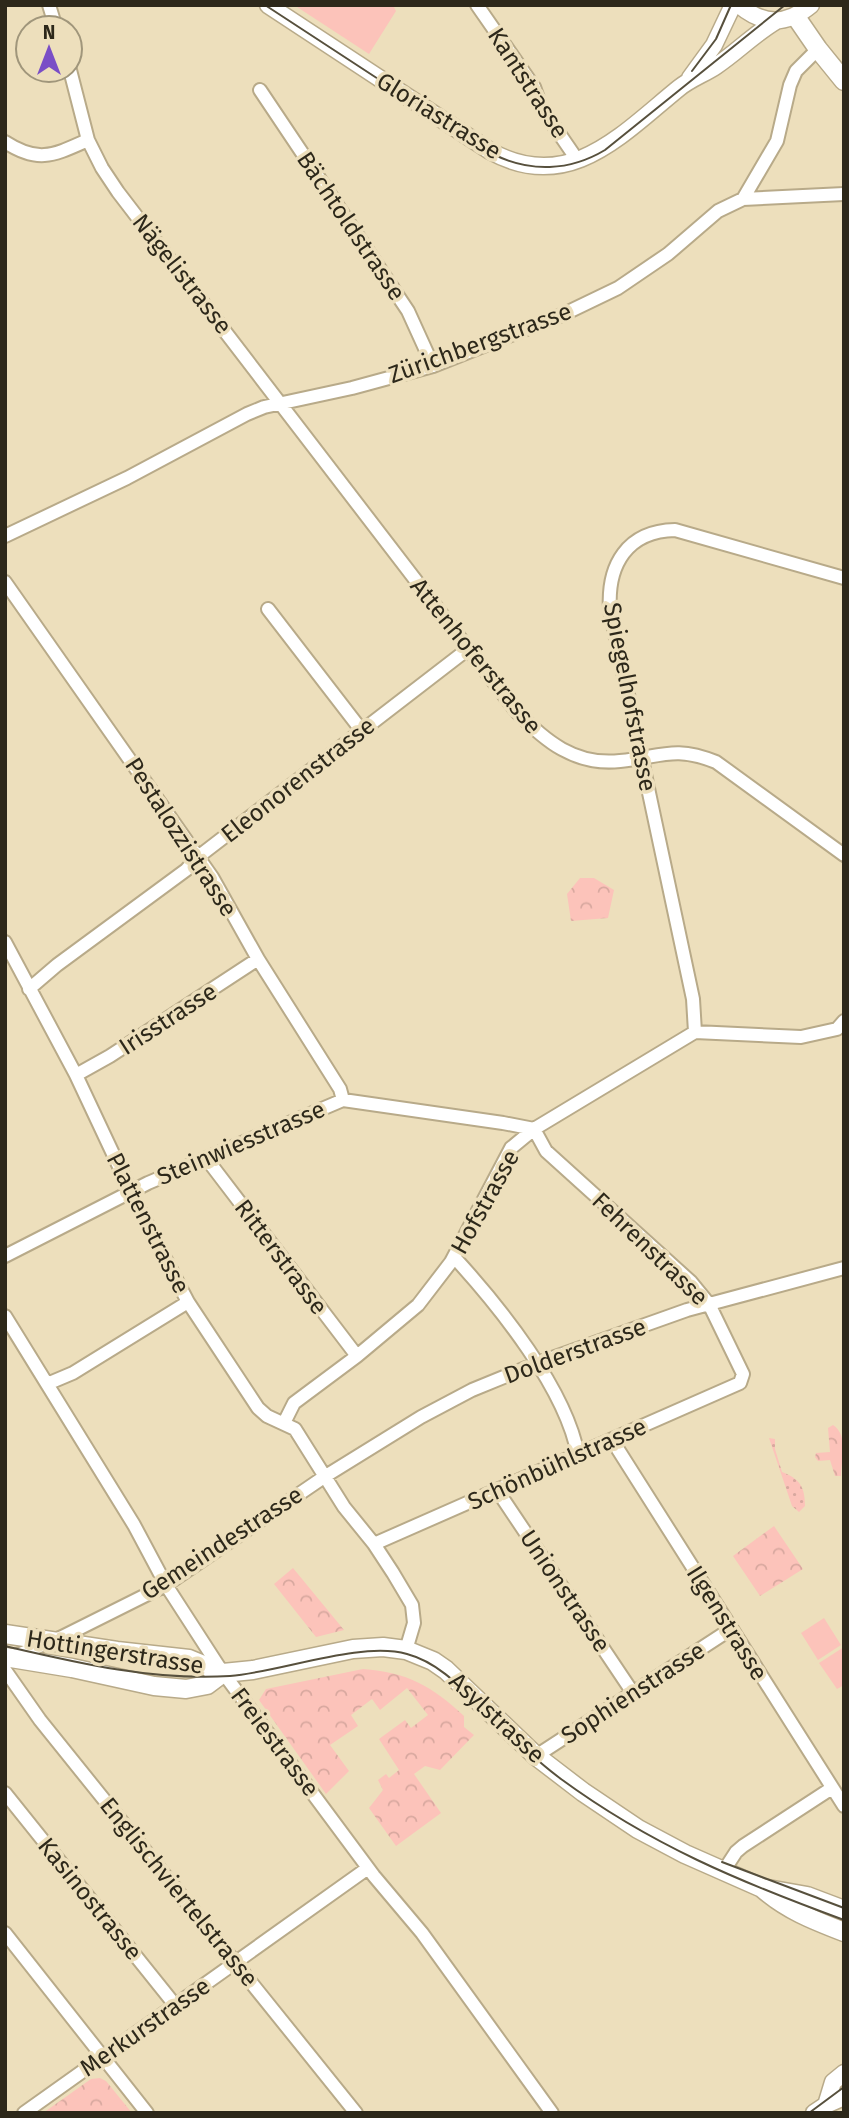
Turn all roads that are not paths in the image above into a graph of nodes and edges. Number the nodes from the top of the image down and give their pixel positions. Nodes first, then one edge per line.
1 (268, 5) edge
2 (477, 5) edge
3 (733, 5) edge
4 (740, 5) edge
5 (811, 5) edge
6 (796, 17) junction
7 (776, 21) junction
8 (818, 49) junction
9 (844, 80) edge
10 (687, 82) junction
11 (74, 84) edge
12 (260, 90) dead end
13 (88, 140) junction
14 (5, 142) edge
15 (578, 161) junction
16 (844, 194) edge
17 (743, 199) junction
18 (433, 366) junction
19 (280, 405) junction
20 (5, 536) edge
21 (844, 578) edge
22 (5, 582) edge
23 (268, 609) dead end
24 (468, 649) junction
25 (362, 731) junction
26 (643, 757) junction
27 (844, 855) edge
28 (198, 858) junction
29 (5, 942) edge
30 (258, 958) junction
31 (29, 989) junction
32 (841, 1029) edge
33 (695, 1032) junction
34 (76, 1075) junction
35 (343, 1100) junction
36 (534, 1129) junction
37 (206, 1158) junction
38 (130, 1191) junction
39 (5, 1256) edge
40 (454, 1257) junction
41 (844, 1268) edge
42 (188, 1302) junction
43 (709, 1304) junction
44 (5, 1317) edge
45 (357, 1356) junction
46 (538, 1363) junction
47 (740, 1383) joint
48 (47, 1384) junction
49 (284, 1423) junction
50 (612, 1440) junction
51 (578, 1455) junction
52 (324, 1477) junction
53 (497, 1490) junction
54 (374, 1544) junction
55 (166, 1584) junction
56 (731, 1629) junction
57 (5, 1634) edge
58 (47, 1641) junction
59 (406, 1650) junction
60 (6, 1662) edge
61 (223, 1673) junction
62 (633, 1693) junction
63 (536, 1756) junction
64 (832, 1788) junction
65 (5, 1793) edge
66 (844, 1806) edge
67 (369, 1868) junction
68 (723, 1872) junction
69 (762, 1888) junction
70 (844, 1910) edge
71 (844, 1932) edge
72 (5, 1933) edge
73 (236, 1963) junction
74 (175, 2006) junction
75 (103, 2056) junction
76 (844, 2073) edge
77 (844, 2097) edge
78 (820, 2109) edge
79 (24, 2113) edge
80 (146, 2113) edge
81 (356, 2113) edge
82 (552, 2113) edge

1 - 15 street, Gloriastrasse
2 - 15 street, Kantstrasse
3 - 10 street, Gloriastrasse
4 - 7 street
5 - 6 street
6 - 7 street
6 - 8 main road
7 - 10 street, Gloriastrasse
8 - 9 main road
8 - 17 street
10 - 15 street, Gloriastrasse
11 - 13 street, Nägelistrasse
12 - 18 street, Bächtoldstrasse
13 - 14 street
13 - 19 street, Nägelistrasse
16 - 17 street
17 - 18 street, Zürichbergstrasse
18 - 19 street, Zürichbergstrasse
19 - 20 street, Zürichbergstrasse
19 - 24 street, Attenhoferstrasse
21 - 26 street, Spiegelhofstrasse
22 - 28 street, Pestalozzistrasse
23 - 25 street
24 - 25 street, Eleonorenstrasse
24 - 26 street, Attenhoferstrasse
25 - 28 street, Eleonorenstrasse
26 - 27 street, Attenhoferstrasse
26 - 33 street, Spiegelhofstrasse
28 - 30 street, Pestalozzistrasse
28 - 31 street, Eleonorenstrasse
29 - 31 street, Plattenstrasse
30 - 34 street, Irisstrasse
30 - 35 street, Pestalozzistrasse
31 - 34 street, Plattenstrasse
32 - 33 street
33 - 36 street, Hofstrasse
34 - 38 street, Plattenstrasse
35 - 36 street, Steinwiesstrasse
35 - 37 street, Steinwiesstrasse
36 - 40 street, Hofstrasse
36 - 43 street, Fehrenstrasse
37 - 38 street, Steinwiesstrasse
37 - 45 street, Ritterstrasse
38 - 39 street, Steinwiesstrasse
38 - 42 street, Plattenstrasse
40 - 45 street, Hofstrasse
40 - 46 street
41 - 43 street, Dolderstrasse
42 - 48 street
42 - 49 street, Plattenstrasse
43 - 46 street, Dolderstrasse
43 - 47 street, Fehrenstrasse
44 - 48 street, Freiestrasse
45 - 49 street, Hofstrasse
46 - 51 street
46 - 52 street, Dolderstrasse
47 - 50 street, Schönbühlstrasse
48 - 55 street, Freiestrasse
49 - 52 street, Plattenstrasse
50 - 51 street, Schönbühlstrasse
50 - 56 street, Ilgenstrasse
51 - 53 street, Schönbühlstrasse
52 - 54 street
52 - 55 street, Gemeindestrasse
53 - 54 street, Schönbühlstrasse
53 - 62 street, Unionstrasse
54 - 59 street
55 - 58 street, Gemeindestrasse
55 - 61 street, Freiestrasse
56 - 62 street, Sophienstrasse
56 - 64 street, Ilgenstrasse
57 - 58 main road, Hottingerstrasse
58 - 60 street, Gemeindestrasse
58 - 61 main road, Hottingerstrasse
59 - 61 main road, Hottingerstrasse
59 - 63 main road, Asylstrasse
60 - 61 main road, Hottingerstrasse
60 - 73 street, Englischviertelstrasse
61 - 67 street, Freiestrasse
62 - 63 street, Sophienstrasse
63 - 68 main road, Asylstrasse
64 - 66 street, Ilgenstrasse
64 - 68 street
65 - 74 street, Kasinostrasse
67 - 73 street, Merkurstrasse
67 - 82 street, Freiestrasse
68 - 69 main road, Asylstrasse
69 - 70 main road, Asylstrasse
69 - 71 main road, Asylstrasse
72 - 75 street
73 - 74 street, Merkurstrasse
73 - 81 street, Englischviertelstrasse
74 - 75 street, Merkurstrasse
75 - 79 street, Merkurstrasse
75 - 80 street
76 - 78 street
77 - 78 street

